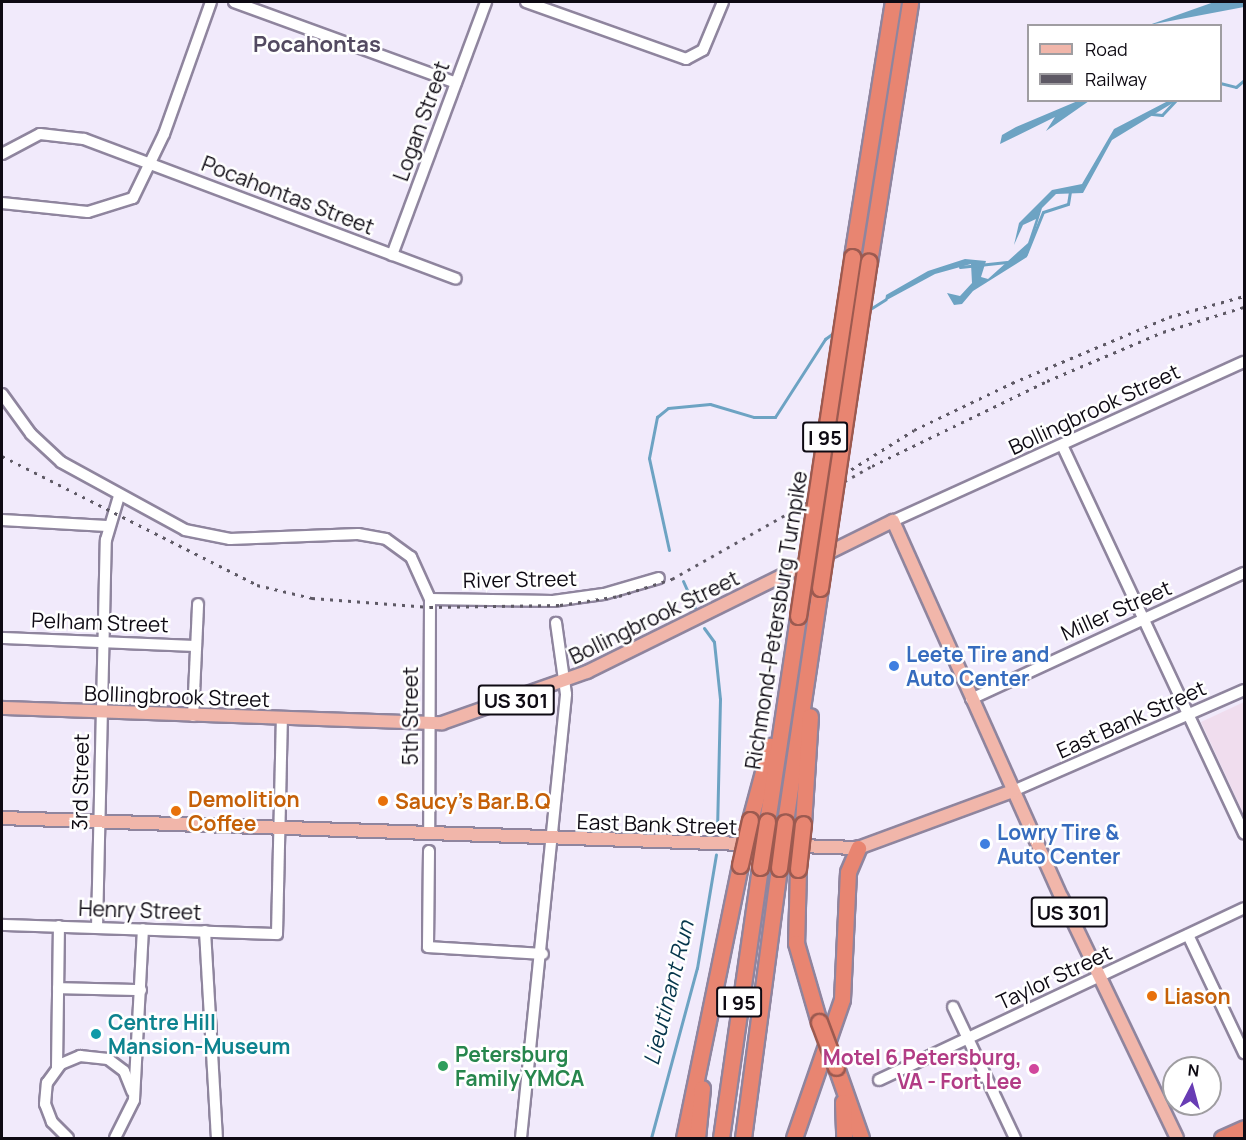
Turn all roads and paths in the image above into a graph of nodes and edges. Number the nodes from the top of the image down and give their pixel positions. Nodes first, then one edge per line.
1 (211, 2) edge
2 (234, 2) edge
3 (486, 2) edge
4 (526, 2) edge
5 (723, 2) edge
6 (893, 2) edge
7 (910, 2) edge
8 (456, 83) junction
9 (2, 154) edge
10 (152, 164) junction
11 (2, 203) edge
12 (392, 255) junction
13 (456, 279) dead end
14 (1245, 362) edge
15 (2, 394) edge
16 (1062, 445) junction
17 (119, 496) junction
18 (2, 520) edge
19 (893, 521) junction
20 (107, 526) junction
21 (1245, 573) edge
22 (659, 578) dead end
23 (430, 599) junction
24 (198, 604) dead end
25 (816, 618) junction
26 (1143, 619) junction
27 (556, 623) dead end
28 (2, 638) edge
29 (103, 641) junction
30 (196, 646) junction
31 (789, 673) junction
32 (565, 681) junction
33 (1245, 690) edge
34 (971, 699) junction
35 (2, 708) edge
36 (101, 712) junction
37 (1188, 715) junction
38 (193, 716) junction
39 (282, 719) junction
40 (430, 724) junction
41 (1013, 791) junction
42 (2, 818) edge
43 (99, 823) junction
44 (279, 829) junction
45 (429, 833) junction
46 (1245, 834) edge
47 (555, 838) junction
48 (858, 848) junction
49 (429, 850) dead end
50 (1245, 908) edge
51 (2, 926) edge
52 (59, 927) junction
53 (97, 928) junction
54 (143, 929) junction
55 (205, 931) junction
56 (1188, 935) junction
57 (543, 954) junction
58 (1100, 976) junction
59 (714, 984) junction
60 (58, 988) junction
61 (141, 990) junction
62 (953, 1007) dead end
63 (968, 1039) junction
64 (1245, 1053) edge
65 (57, 1067) junction
66 (836, 1067) junction
67 (879, 1080) dead end
68 (134, 1100) junction
69 (1245, 1128) edge
70 (68, 1138) edge
71 (115, 1138) edge
72 (216, 1138) edge
73 (521, 1138) edge
74 (684, 1138) edge
75 (697, 1138) edge
76 (720, 1138) edge
77 (743, 1138) edge
78 (794, 1138) edge
79 (844, 1138) edge
80 (861, 1138) edge
81 (1015, 1138) edge
82 (1177, 1138) edge
83 (1222, 1138) edge

1 - 10 street
2 - 8 street
3 - 8 street, Logan Street
4 - 5 street
6 - 31 highway, Richmond-Petersburg Turnpike / I 95, bridge
7 - 25 highway, Richmond-Petersburg Turnpike / I 95, bridge
8 - 12 street, Logan Street
9 - 10 street, Pocahontas Street
10 - 11 street
10 - 12 street, Pocahontas Street
12 - 13 street, Pocahontas Street
14 - 16 street, Bollingbrook Street
15 - 17 street
16 - 19 street, Bollingbrook Street
16 - 26 street
17 - 20 street, 3rd Street
17 - 23 street
18 - 20 street
19 - 32 main road, Bollingbrook Street / US 301
19 - 34 main road, US 301
20 - 29 street, 3rd Street
21 - 26 street, Miller Street
22 - 23 street, River Street
23 - 40 street, 5th Street
24 - 30 street
25 - 66 highway, bridge
25 - 77 highway, Richmond-Petersburg Turnpike / I 95, bridge
26 - 34 street, Miller Street
26 - 37 street
27 - 32 street
28 - 29 street, Pelham Street
29 - 30 street, Pelham Street
29 - 36 street, 3rd Street
30 - 38 street
31 - 59 highway, bridge
31 - 76 highway, Richmond-Petersburg Turnpike / I 95, bridge
32 - 40 main road, Bollingbrook Street / US 301
32 - 47 street
33 - 37 street, East Bank Street
34 - 41 main road, US 301
35 - 36 main road, Bollingbrook Street / US 301
36 - 38 main road, Bollingbrook Street / US 301
36 - 43 street, 3rd Street
37 - 41 street, East Bank Street
37 - 46 street
38 - 39 main road, Bollingbrook Street / US 301
39 - 40 main road, Bollingbrook Street / US 301
39 - 44 street
40 - 45 street, 5th Street
41 - 48 main road, East Bank Street
41 - 58 main road, US 301
42 - 43 main road, East Bank Street
43 - 44 main road, East Bank Street
43 - 53 street, 3rd Street
44 - 45 main road, East Bank Street
44 - 55 street, Henry Street
45 - 47 main road, East Bank Street
47 - 48 main road, East Bank Street
47 - 57 street
48 - 78 highway
49 - 57 street
50 - 56 street, Taylor Street
51 - 52 street, Henry Street
52 - 53 street, Henry Street
52 - 60 street
53 - 54 street, Henry Street
54 - 55 street, Henry Street
54 - 61 street
55 - 72 street
56 - 58 street, Taylor Street
56 - 64 street
57 - 73 street
58 - 63 street, Taylor Street
58 - 82 main road, US 301
59 - 74 highway
59 - 75 highway
60 - 61 street
60 - 65 street
61 - 68 street
62 - 63 street
63 - 67 street, Taylor Street
63 - 81 street
65 - 68 street
65 - 70 street
66 - 79 highway
66 - 80 highway
68 - 71 street
69 - 83 highway

